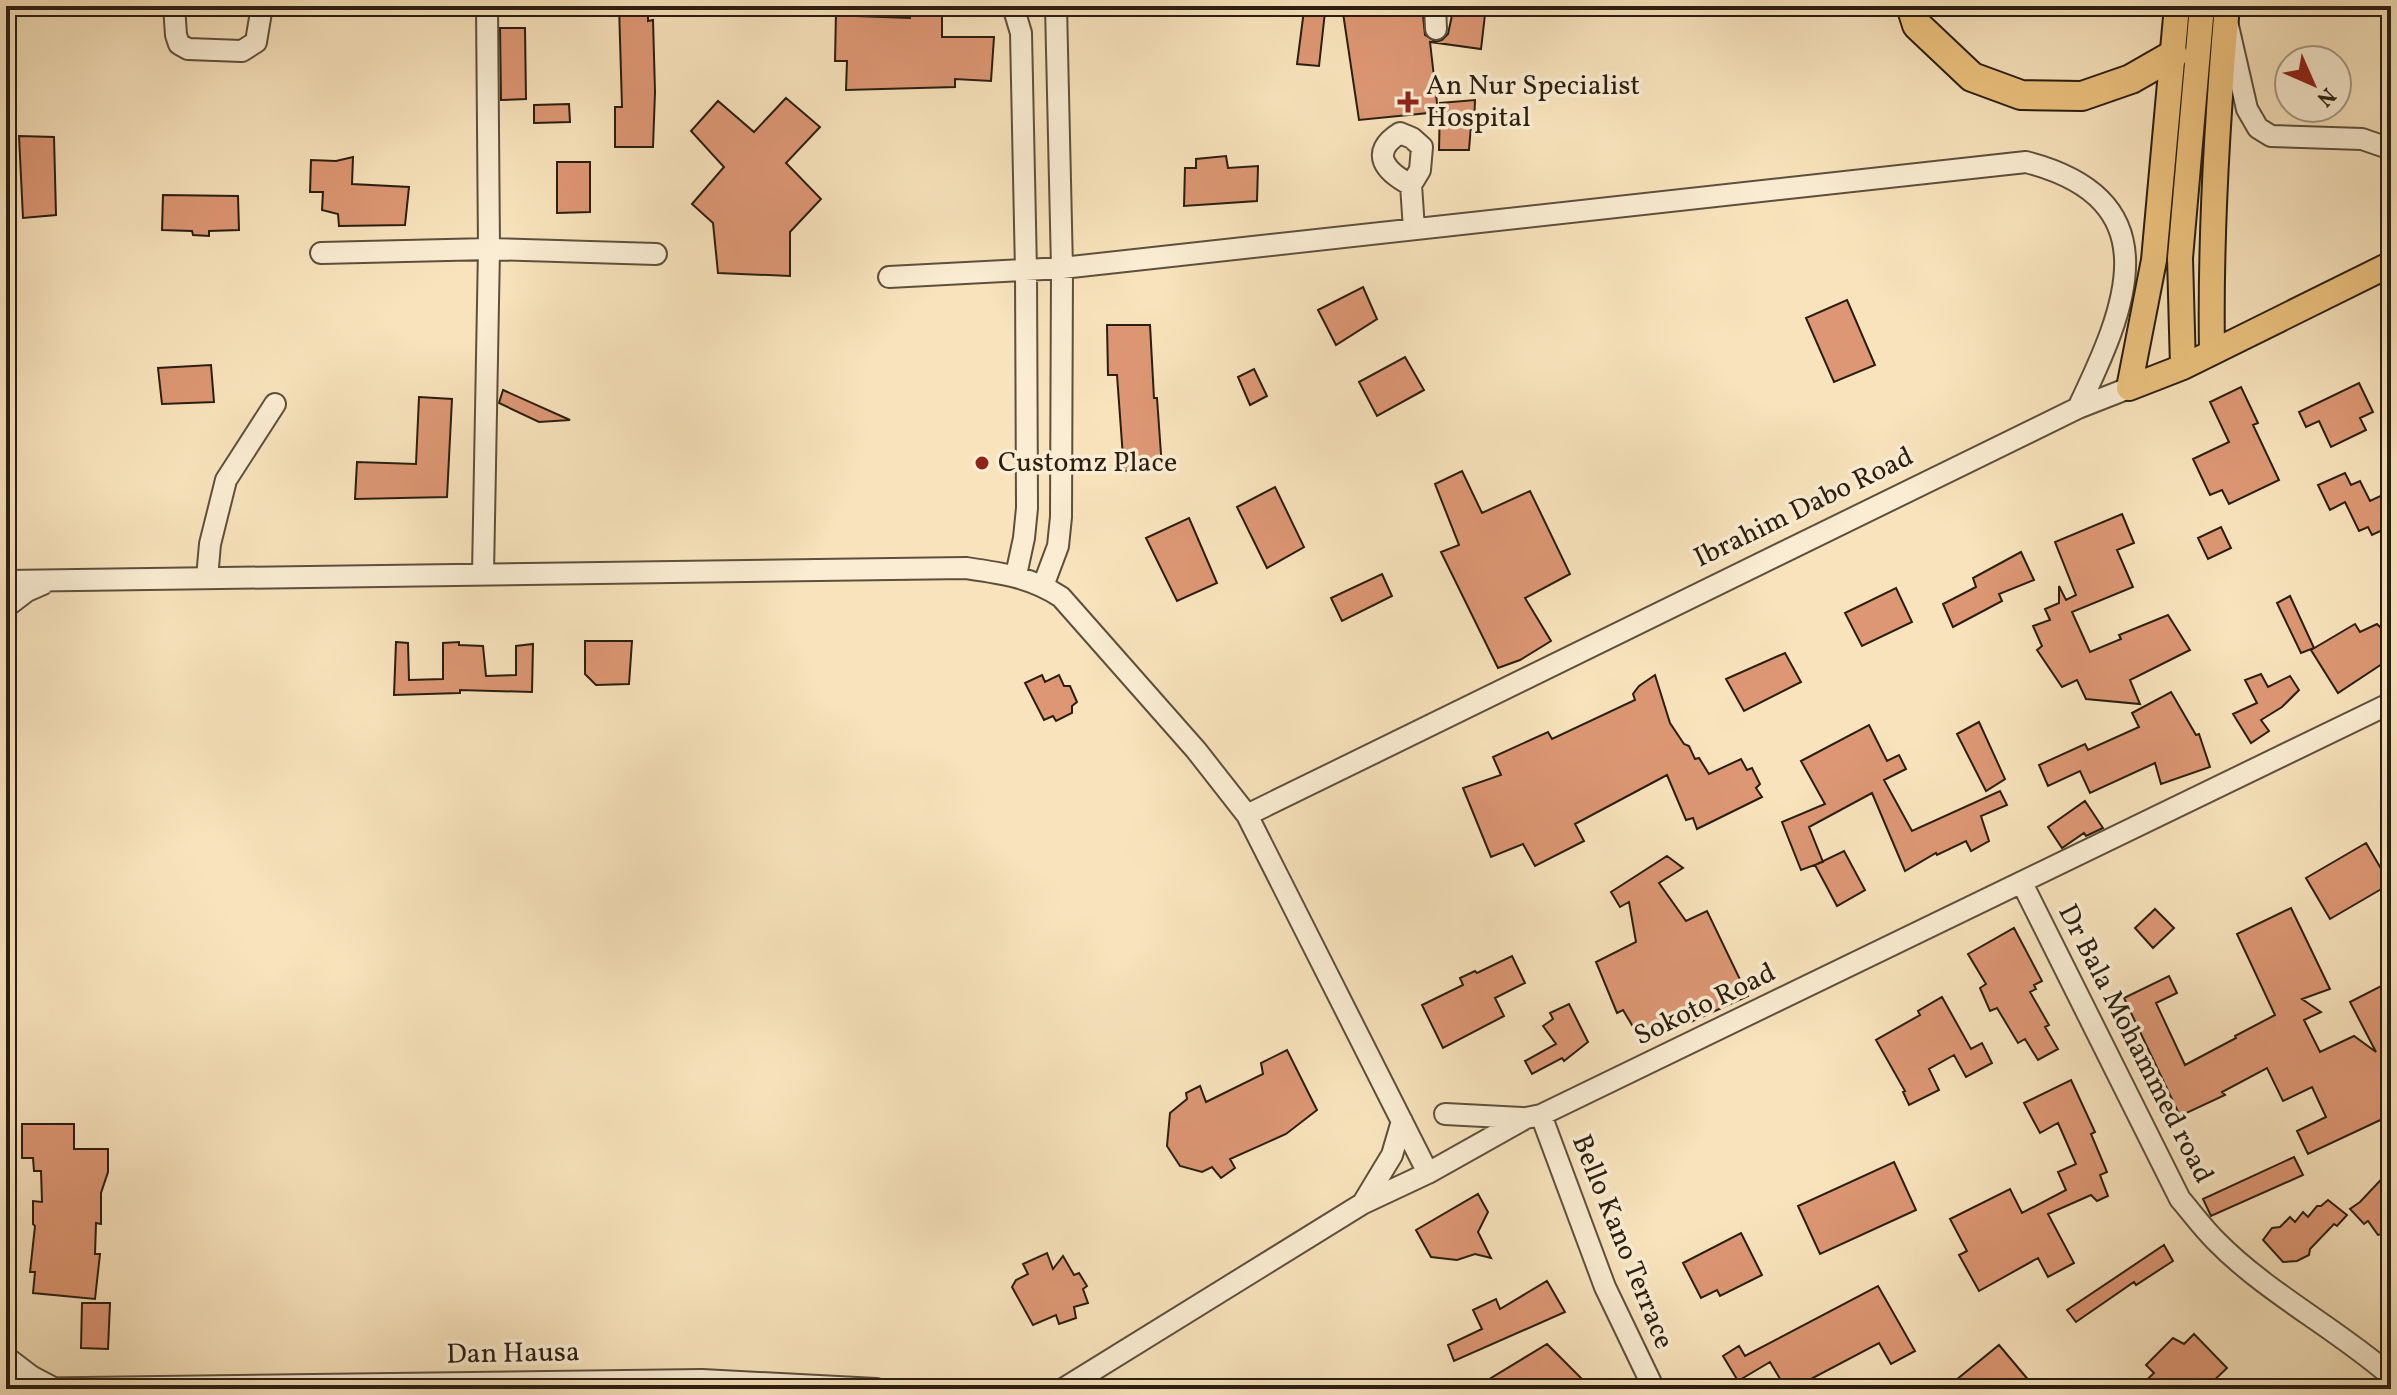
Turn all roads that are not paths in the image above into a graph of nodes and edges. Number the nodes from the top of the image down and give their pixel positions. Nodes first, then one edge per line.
1 (174, 6) edge
2 (262, 6) edge
3 (487, 6) edge
4 (1013, 6) edge
5 (1056, 6) edge
6 (1435, 6) edge
7 (1911, 6) edge
8 (2177, 6) edge
9 (2202, 6) edge
10 (2227, 12) edge
11 (1436, 29) dead end
12 (2173, 55) junction
13 (2391, 149) edge
14 (1411, 185) dead end
15 (1414, 229) junction
16 (489, 249) junction
17 (321, 253) dead end
18 (656, 254) dead end
19 (2391, 264) edge
20 (1062, 268) junction
21 (1026, 271) junction
22 (889, 277) dead end
23 (2212, 352) junction
24 (2183, 367) junction
25 (2129, 388) junction
26 (275, 404) dead end
27 (2078, 408) junction
28 (483, 574) junction
29 (1016, 575) junction
30 (207, 578) junction
31 (51, 580) junction
32 (6, 581) edge
33 (1043, 586) junction
34 (6, 607) edge
35 (2391, 703) edge
36 (1247, 815) junction
37 (2022, 883) junction
38 (1445, 1114) dead end
39 (1534, 1116) junction
40 (1402, 1121) junction
41 (1428, 1173) junction
42 (1362, 1204) junction
43 (6, 1357) edge
44 (2391, 1376) edge
45 (54, 1388) edge
46 (6, 1389) edge
47 (876, 1389) edge
48 (1063, 1389) edge
49 (1654, 1389) edge

1 - 2 street
3 - 16 street
4 - 21 street
5 - 20 street
6 - 11 street
7 - 12 highway
8 - 12 main road
9 - 24 main road
10 - 13 street
10 - 23 main road
12 - 25 main road
14 - 15 street
15 - 20 street
15 - 27 street
16 - 17 street
16 - 18 street
16 - 28 street
19 - 23 main road, Ibrahim Dabo Road
20 - 21 street
20 - 33 street
21 - 22 street
21 - 29 street
23 - 24 main road, Ibrahim Dabo Road
24 - 25 main road, Ibrahim Dabo Road
25 - 27 street, Ibrahim Dabo Road
26 - 30 street
27 - 36 street, Ibrahim Dabo Road
28 - 29 street
28 - 30 street
29 - 33 street
30 - 31 street
31 - 32 street
31 - 34 street
33 - 36 street
35 - 37 street, Sokoto Road
36 - 40 street
37 - 39 street, Sokoto Road
37 - 44 street, Dr Bala Mohammed road
38 - 39 street
39 - 41 street, Sokoto Road
39 - 49 street, Bello Kano Terrace
40 - 41 street
40 - 42 street
41 - 42 street, Sokoto Road
42 - 48 street, Sokoto Road
43 - 45 street
45 - 46 street, Dan Hausa
45 - 47 street, Dan Hausa

